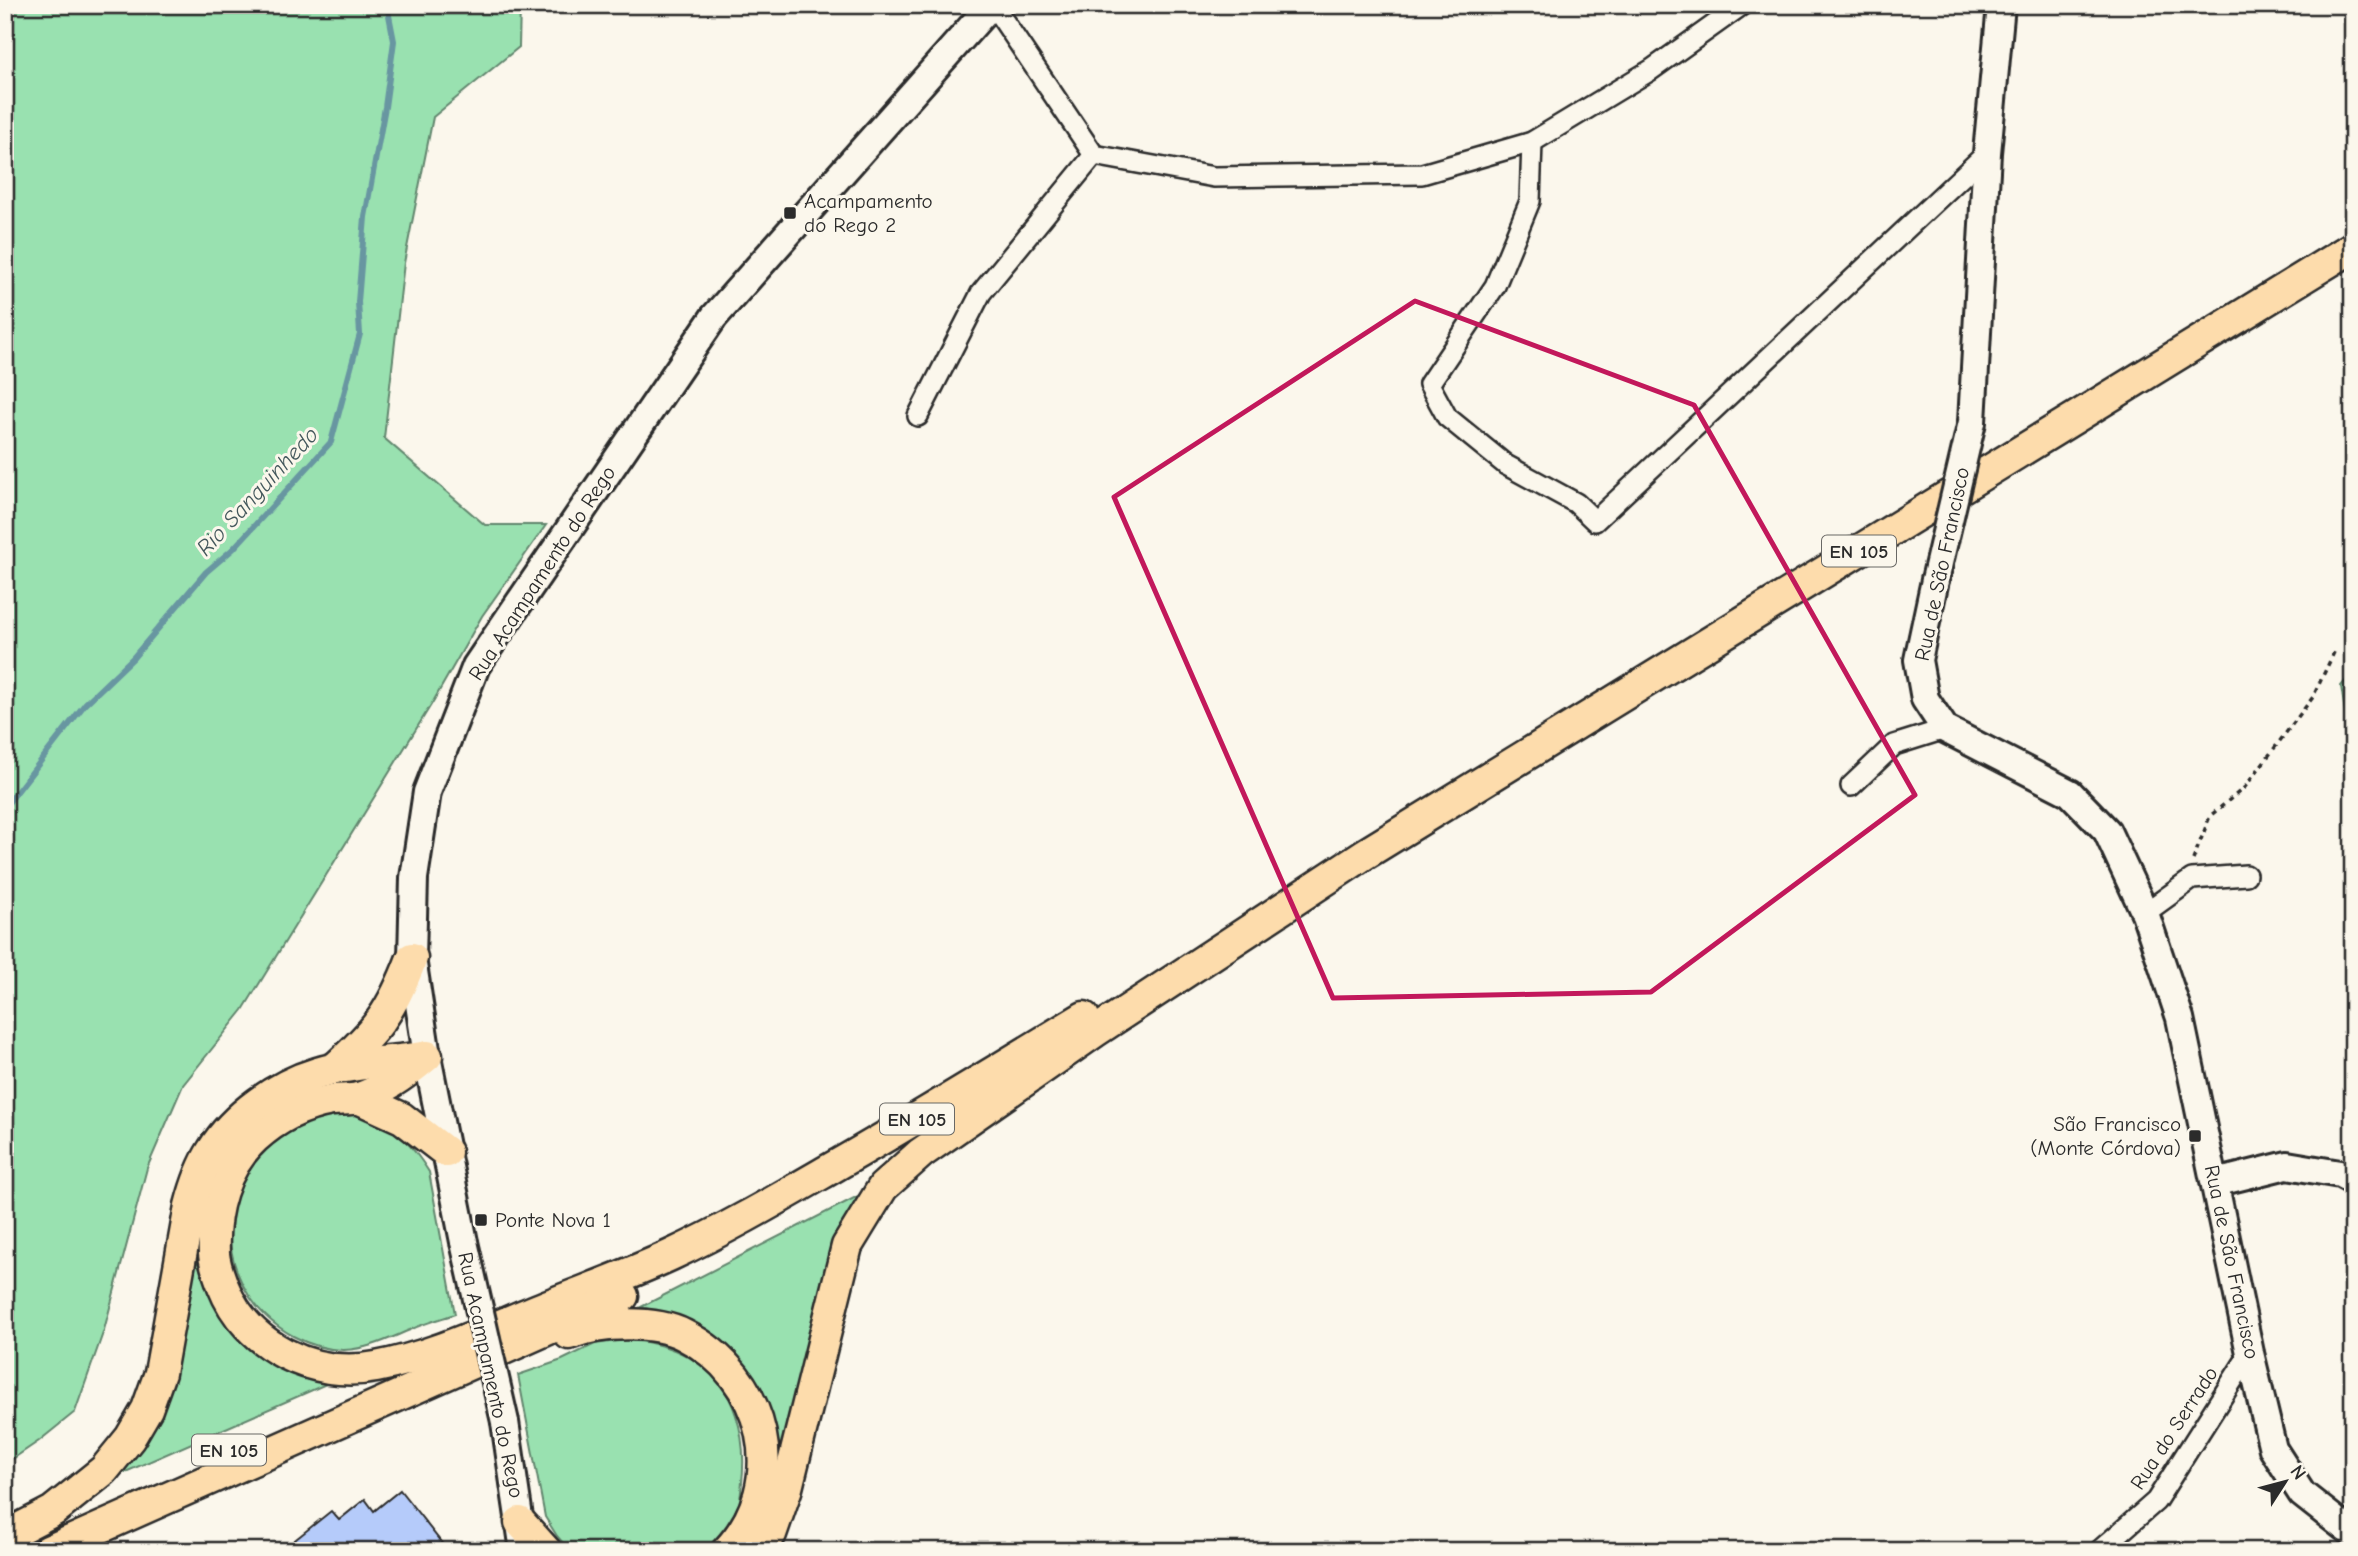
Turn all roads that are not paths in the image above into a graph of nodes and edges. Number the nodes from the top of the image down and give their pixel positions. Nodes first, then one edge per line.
1 (992, 5) edge
2 (1742, 5) edge
3 (2001, 5) edge
4 (1532, 142) junction
5 (1987, 153) junction
6 (1094, 155) junction
7 (2353, 247) edge
8 (918, 416) dead end
9 (1945, 729) junction
10 (1850, 786) dead end
11 (1366, 854) junction
12 (2246, 875) dead end
13 (2145, 913) junction
14 (412, 958) junction
15 (1096, 1031) junction
16 (427, 1056) junction
17 (334, 1069) junction
18 (358, 1098) junction
19 (446, 1152) junction
20 (2353, 1181) edge
21 (2215, 1184) junction
22 (450, 1345) junction
23 (2250, 1353) junction
24 (407, 1392) junction
25 (2353, 1534) edge
26 (5, 1536) edge
27 (522, 1536) edge
28 (5, 1548) edge
29 (48, 1551) edge
30 (547, 1551) edge
31 (727, 1551) edge
32 (758, 1551) edge
33 (2099, 1551) edge

1 - 6 street
1 - 14 street, Rua Acampamento do Rego
2 - 4 street
3 - 5 street, Rua de São Francisco
4 - 5 street
4 - 6 street
5 - 9 street, Rua de São Francisco, bridge
6 - 8 street
7 - 11 main road, EN 105
9 - 10 street
9 - 13 street, Rua de São Francisco
11 - 15 main road, EN 105
11 - 22 main road, EN 105
12 - 13 street
13 - 21 street, Rua de São Francisco
14 - 16 street, Rua Acampamento do Rego
14 - 17 main road
15 - 24 main road, EN 105
15 - 32 main road
16 - 17 main road
16 - 18 main road
16 - 19 street, Rua Acampamento do Rego
17 - 26 main road
18 - 19 main road
18 - 22 main road
19 - 27 street, Rua Acampamento do Rego, bridge
20 - 21 street
21 - 23 street, Rua de São Francisco
22 - 28 main road, EN 105
23 - 25 street, Rua de São Francisco
23 - 33 street, Rua do Serrado
24 - 29 main road, EN 105
24 - 31 main road
27 - 30 main road

